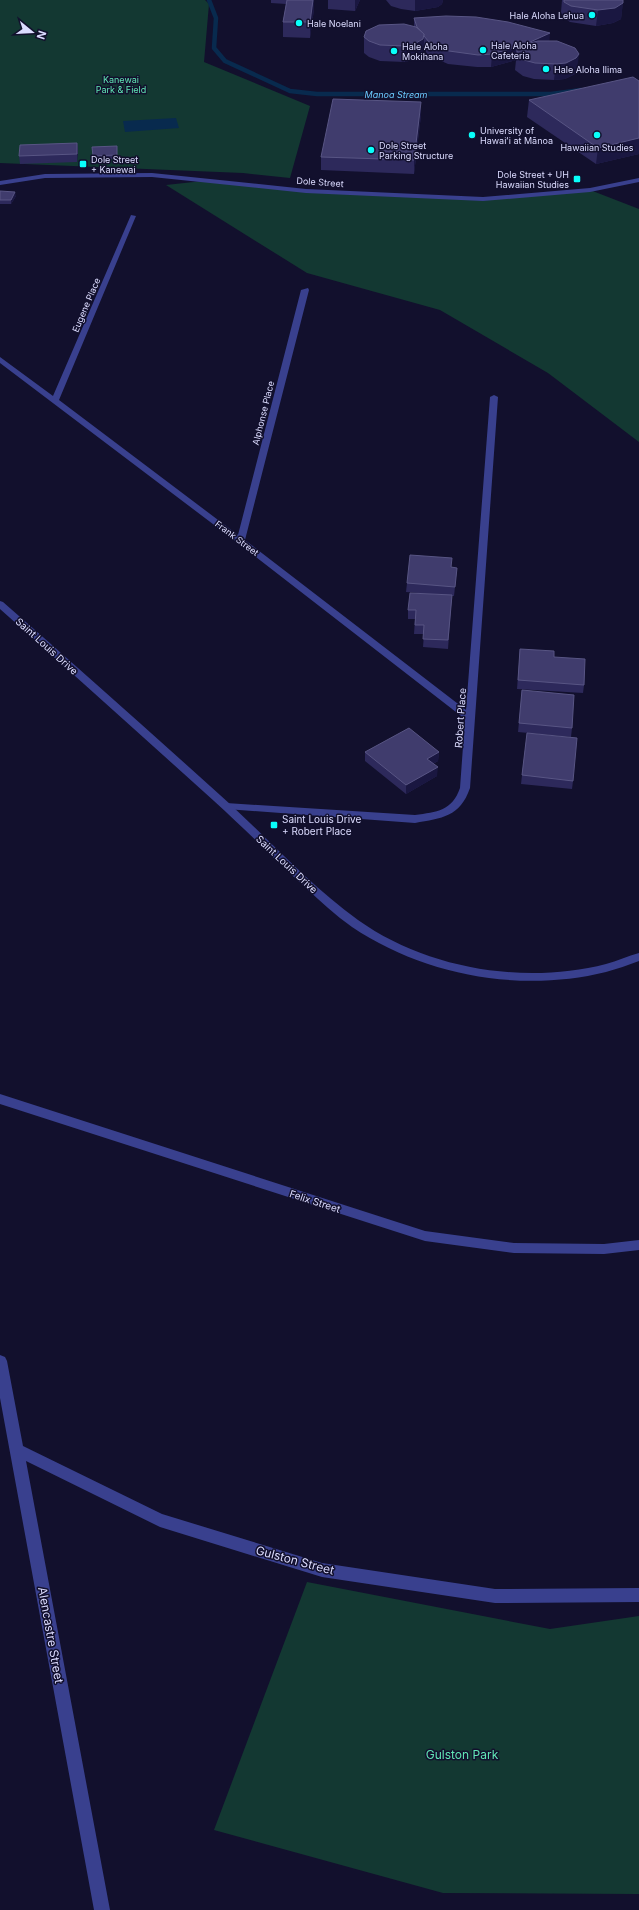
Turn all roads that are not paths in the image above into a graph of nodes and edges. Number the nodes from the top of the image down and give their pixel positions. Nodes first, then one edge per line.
1 (639, 180) edge
2 (0, 183) edge
3 (133, 216) dead end
4 (305, 290) dead end
5 (0, 359) edge
6 (494, 397) dead end
7 (55, 401) junction
8 (241, 541) junction
9 (0, 604) edge
10 (471, 719) junction
11 (226, 806) junction
12 (639, 957) edge
13 (0, 1100) edge
14 (639, 1245) edge
15 (0, 1361) edge
16 (17, 1450) junction
17 (639, 1595) edge
18 (102, 1910) edge

1 - 2 street, Dole Street
3 - 7 street, Eugene Place
4 - 8 street, Alphonse Place
5 - 7 street, Frank Street
6 - 10 street, Robert Place
7 - 8 street, Frank Street
8 - 10 street, Frank Street
9 - 11 street, Saint Louis Drive
10 - 11 street, Robert Place
11 - 12 street, Saint Louis Drive
13 - 14 street, Felix Street
15 - 16 street, Alencastre Street
16 - 17 street, Gulston Street
16 - 18 street, Alencastre Street

